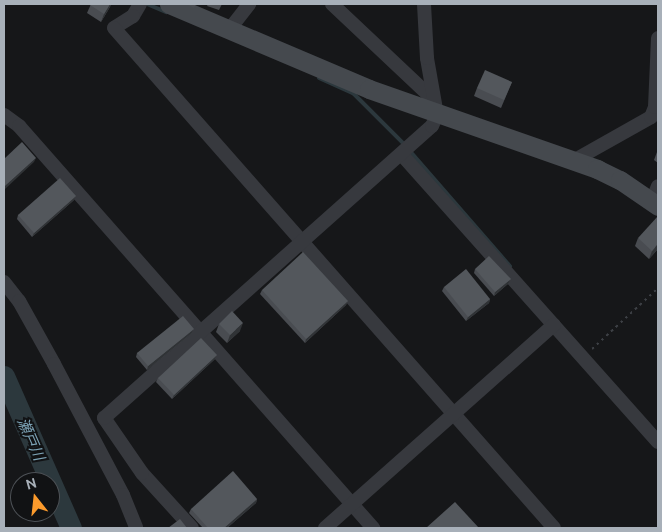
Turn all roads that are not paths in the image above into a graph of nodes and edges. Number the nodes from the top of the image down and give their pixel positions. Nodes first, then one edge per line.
1 (140, 4) edge
2 (169, 4) edge
3 (249, 4) edge
4 (332, 4) edge
5 (424, 4) edge
6 (229, 30) junction
7 (658, 38) edge
8 (436, 108) junction
9 (4, 115) edge
10 (403, 156) junction
11 (573, 161) junction
12 (656, 198) edge
13 (302, 243) junction
14 (4, 282) edge
15 (554, 325) junction
16 (201, 333) junction
17 (454, 414) junction
18 (658, 442) edge
19 (352, 505) junction
20 (136, 528) edge
21 (192, 528) edge
22 (325, 528) edge
23 (373, 528) edge
24 (554, 528) edge

1 - 13 street
2 - 6 street
3 - 6 street
4 - 8 street
5 - 8 street
6 - 8 street
7 - 11 street
8 - 10 street
8 - 11 street
9 - 16 street
10 - 13 street
10 - 15 street
11 - 12 street
13 - 16 street
13 - 17 street
14 - 20 street
15 - 17 street
15 - 18 street
16 - 19 street
16 - 21 street
17 - 19 street
17 - 24 street
19 - 22 street
19 - 23 street

